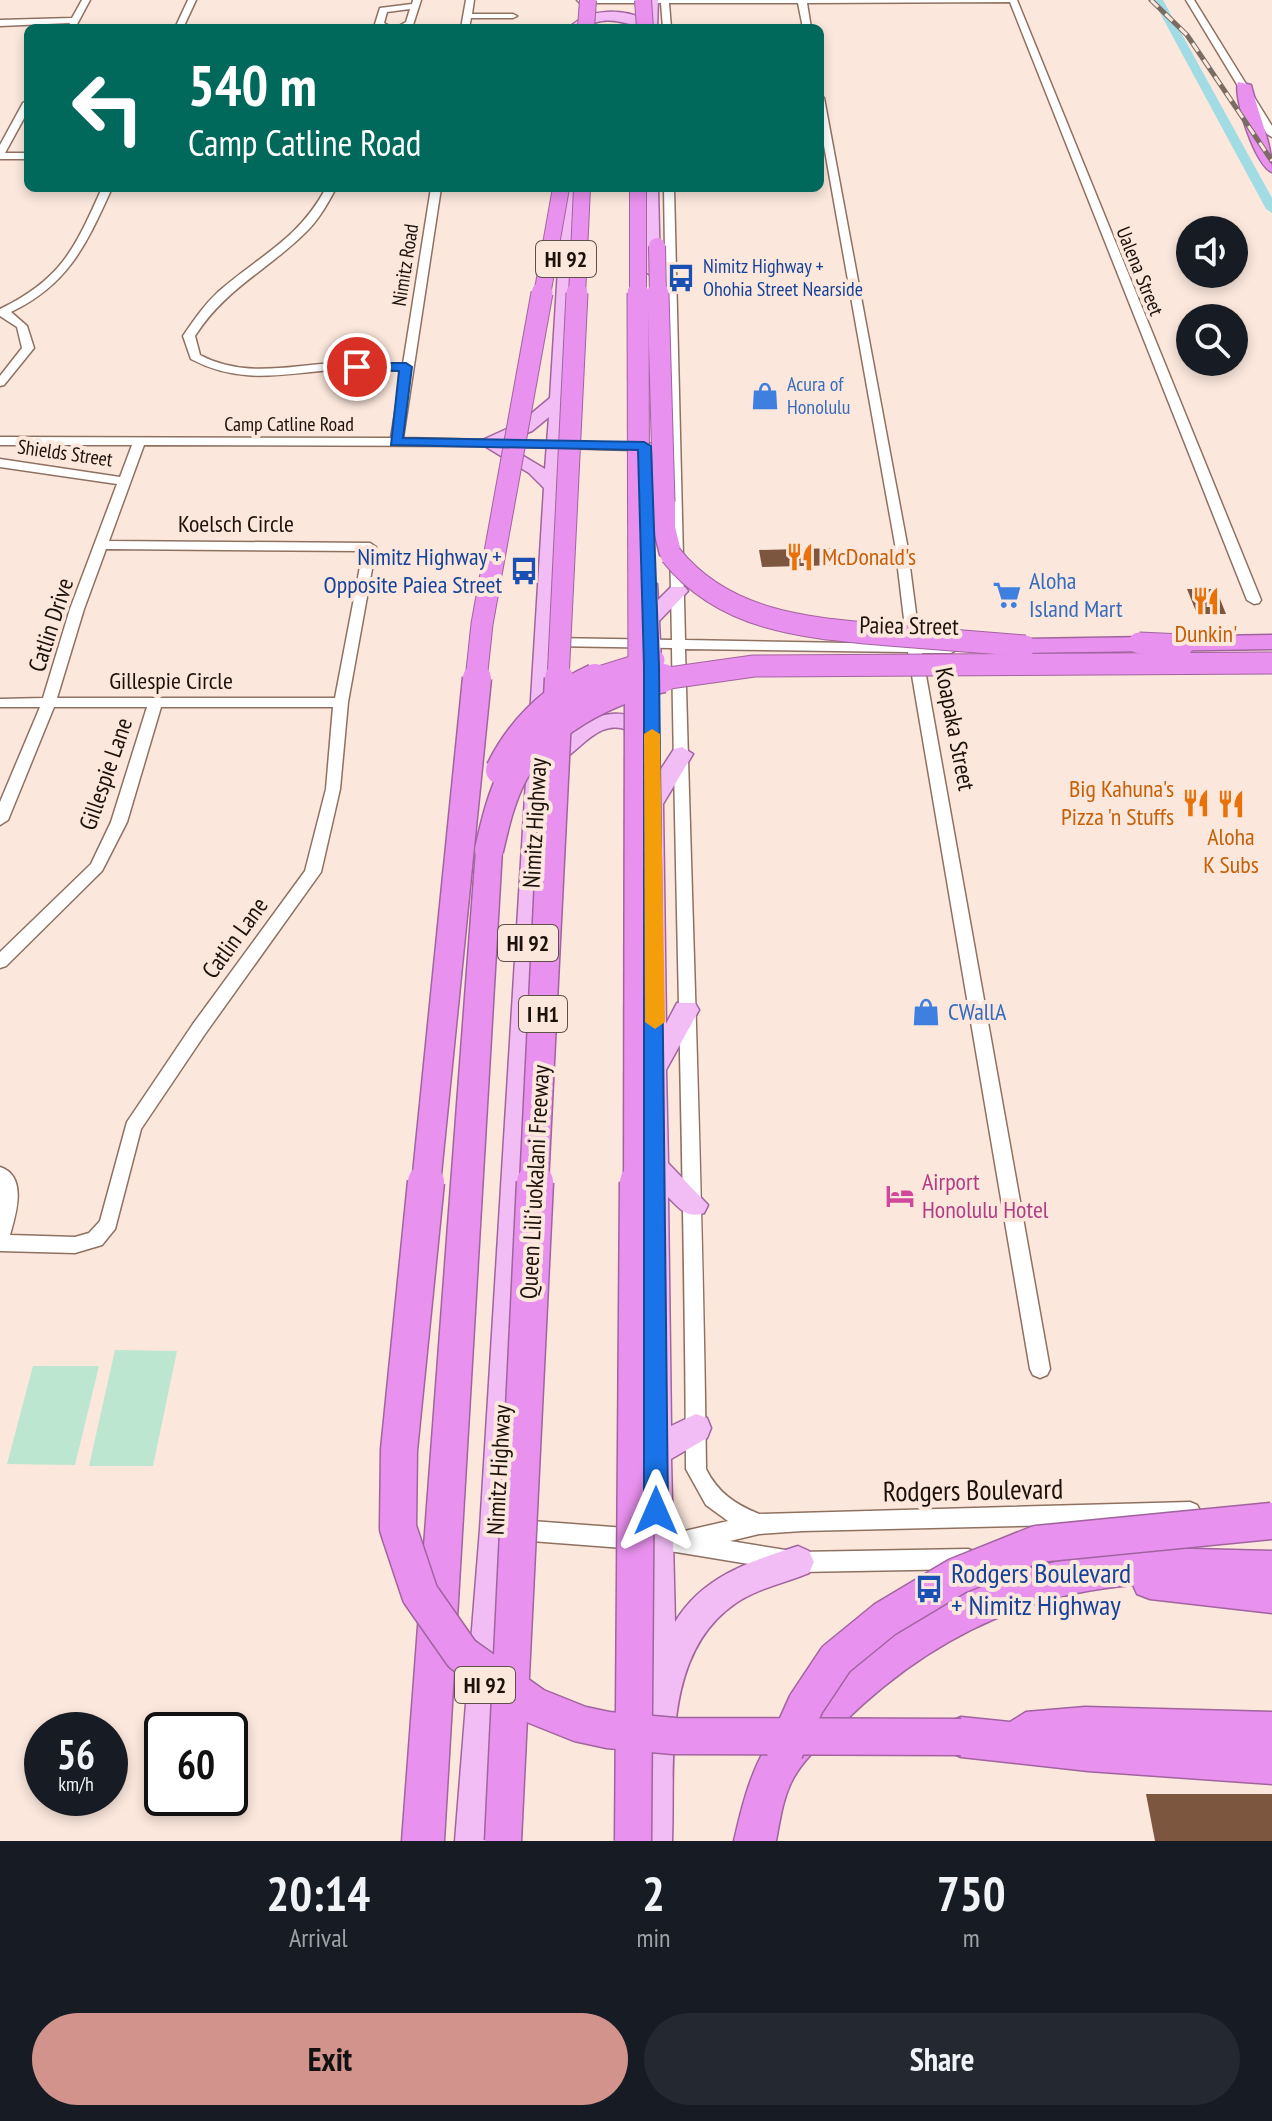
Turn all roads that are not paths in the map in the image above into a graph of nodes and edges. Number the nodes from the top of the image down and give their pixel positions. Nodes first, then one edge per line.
1 (86, 0) edge
2 (192, 0) edge
3 (470, 0) edge
4 (580, 0) edge
5 (588, 0) edge
6 (641, 0) edge
7 (652, 0) edge
8 (665, 0) edge
9 (802, 0) edge
10 (1012, 0) edge
11 (1190, 0) edge
12 (416, 3) edge
13 (468, 16) junction
14 (513, 16) dead end
15 (0, 23) edge
16 (73, 24) edge
17 (181, 24) edge
18 (379, 24) edge
19 (408, 24) edge
20 (466, 24) edge
21 (581, 24) edge
22 (582, 24) edge
23 (585, 24) edge
24 (639, 24) edge
25 (645, 24) edge
26 (648, 24) edge
27 (649, 24) edge
28 (667, 24) edge
29 (806, 24) edge
30 (1243, 85) junction
31 (24, 110) edge
32 (824, 120) edge
33 (1272, 134) edge
34 (0, 154) edge
35 (24, 156) edge
36 (1272, 167) edge
37 (105, 192) edge
38 (328, 192) edge
39 (435, 192) edge
40 (560, 192) edge
41 (570, 192) edge
42 (582, 192) edge
43 (661, 192) edge
44 (661, 192) edge
45 (645, 201) edge
46 (652, 292) junction
47 (670, 307) junction
48 (2, 312) edge
49 (406, 367) junction
50 (0, 383) edge
51 (560, 398) junction
52 (674, 412) junction
53 (645, 439) junction
54 (0, 441) edge
55 (139, 442) junction
56 (396, 442) junction
57 (487, 442) junction
58 (558, 443) junction
59 (675, 448) junction
60 (0, 463) edge
61 (125, 481) junction
62 (555, 488) junction
63 (101, 545) junction
64 (370, 547) joint
65 (678, 591) junction
66 (1254, 600) dead end
67 (649, 619) junction
68 (1272, 629) edge
69 (545, 642) junction
70 (651, 643) junction
71 (679, 643) junction
72 (1139, 643) junction
73 (1025, 646) junction
74 (1272, 646) edge
75 (914, 649) junction
76 (1272, 663) edge
77 (341, 702) junction
78 (0, 703) edge
79 (49, 703) junction
80 (155, 703) junction
81 (652, 751) junction
82 (682, 754) junction
83 (538, 771) junction
84 (652, 804) junction
85 (0, 820) edge
86 (489, 850) junction
87 (0, 962) edge
88 (686, 1010) junction
89 (655, 1065) junction
90 (656, 1169) junction
91 (0, 1174) edge
92 (694, 1205) junction
93 (0, 1241) edge
94 (1040, 1369) dead end
95 (696, 1428) junction
96 (656, 1451) junction
97 (1272, 1510) edge
98 (1272, 1521) edge
99 (759, 1524) junction
100 (496, 1529) junction
101 (666, 1542) junction
102 (1272, 1555) edge
103 (798, 1562) junction
104 (1272, 1569) edge
105 (1086, 1573) junction
106 (1272, 1594) edge
107 (661, 1689) junction
108 (1272, 1732) edge
109 (961, 1737) junction
110 (783, 1756) junction
111 (1272, 1764) edge
112 (423, 1841) edge
113 (473, 1841) edge
114 (503, 1841) edge
115 (633, 1841) edge
116 (654, 1841) edge
117 (755, 1841) edge

1 - 16 street
2 - 17 street
3 - 13 street
4 - 7 street
4 - 21 main road
5 - 22 highway, bridge
6 - 24 highway, bridge
6 - 26 highway, bridge
7 - 8 street
7 - 27 main road
8 - 9 street
8 - 28 street
9 - 10 street
9 - 29 street
10 - 66 street, Ualena Street
11 - 30 street
12 - 18 street
12 - 19 street
13 - 14 street
13 - 20 street
15 - 16 street
23 - 25 main road
30 - 33 street
30 - 36 highway
31 - 34 street
32 - 75 street, Koapaka Street
34 - 35 street
37 - 48 street
38 - 49 street
39 - 49 street, Nimitz Road
40 - 109 highway, bridge
41 - 51 main road, Nimitz Highway / HI 92
42 - 114 highway, Queen Liliʻuokalani Freeway / I H1, bridge
43 - 47 street
44 - 73 highway, bridge
45 - 46 main road
45 - 115 highway, bridge
46 - 47 main road
46 - 53 main road
47 - 52 street
48 - 50 street
49 - 56 street, Nimitz Road
51 - 57 main road
51 - 58 main road, Nimitz Highway / HI 92
52 - 53 main road
52 - 59 street
53 - 58 street, Camp Catline Road
53 - 59 street, Camp Catline Road
53 - 67 main road
54 - 55 street, Camp Catline Road
55 - 56 street, Camp Catline Road
55 - 61 street, Catlin Drive
56 - 57 street, Camp Catline Road
57 - 58 street, Camp Catline Road
57 - 62 main road
58 - 62 main road, Nimitz Highway / HI 92
59 - 65 street
60 - 61 street, Shields Street
61 - 63 street, Catlin Drive
62 - 69 main road, Nimitz Highway / HI 92
63 - 64 street, Koelsch Circle
63 - 79 street, Catlin Drive
64 - 77 street, Catlin Lane
65 - 67 main road
65 - 71 street
67 - 70 main road
68 - 72 highway, bridge
69 - 70 street, Paiea Street
69 - 83 main road, Nimitz Highway / HI 92
70 - 71 street, Paiea Street
70 - 81 main road
71 - 75 street, Paiea Street
71 - 82 street
72 - 73 highway
72 - 74 highway, bridge
73 - 86 highway, bridge
74 - 75 street, Paiea Street
75 - 94 street, Koapaka Street
76 - 86 highway, bridge
77 - 80 street, Gillespie Circle
77 - 93 street, Catlin Lane
78 - 79 street, Gillespie Circle
79 - 80 street, Gillespie Circle
79 - 85 street, Catlin Drive
80 - 87 street, Gillespie Lane
81 - 83 main road
81 - 84 main road
82 - 84 main road
82 - 88 street
83 - 100 main road, Nimitz Highway / HI 92
84 - 89 main road
86 - 112 highway, bridge
88 - 89 main road
88 - 92 street
89 - 90 main road
90 - 92 main road
90 - 96 main road
91 - 93 street
92 - 95 street
95 - 96 main road
95 - 99 street
96 - 101 main road
97 - 99 street, Rodgers Boulevard
98 - 110 highway, bridge
99 - 101 street, Rodgers Boulevard
100 - 101 street, Rodgers Boulevard
100 - 113 main road, Nimitz Highway / HI 92
101 - 103 street, Rodgers Boulevard
101 - 107 main road
102 - 103 street, Rodgers Boulevard
103 - 107 main road
104 - 105 highway
105 - 106 highway
105 - 110 highway, bridge
107 - 116 main road
108 - 109 highway
109 - 111 highway
110 - 117 highway

